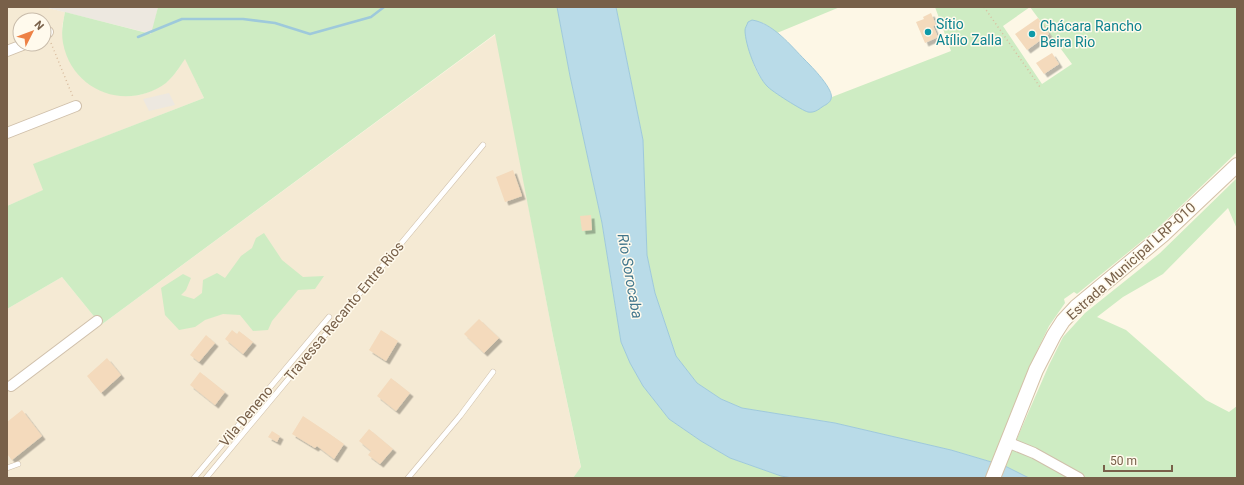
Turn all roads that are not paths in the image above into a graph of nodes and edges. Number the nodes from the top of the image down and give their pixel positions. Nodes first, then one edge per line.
1 (76, 106) road end
2 (7, 133) edge
3 (483, 145) dead end
4 (1237, 165) edge
5 (329, 317) dead end
6 (97, 321) dead end
7 (493, 372) dead end
8 (11, 385) edge
9 (1005, 447) junction
10 (18, 464) dead end
11 (7, 468) edge
12 (194, 478) edge
13 (206, 478) edge
14 (408, 478) edge
15 (993, 478) edge
16 (1079, 478) edge

1 - 2 street
3 - 13 lane, Travessa Recanto Entre Rios
4 - 9 street, Estrada Municipal LRP-010
5 - 12 lane, Vila Deneno
6 - 8 street
7 - 14 lane
9 - 15 street, Estrada Municipal LRP-010
9 - 16 street
10 - 11 lane

